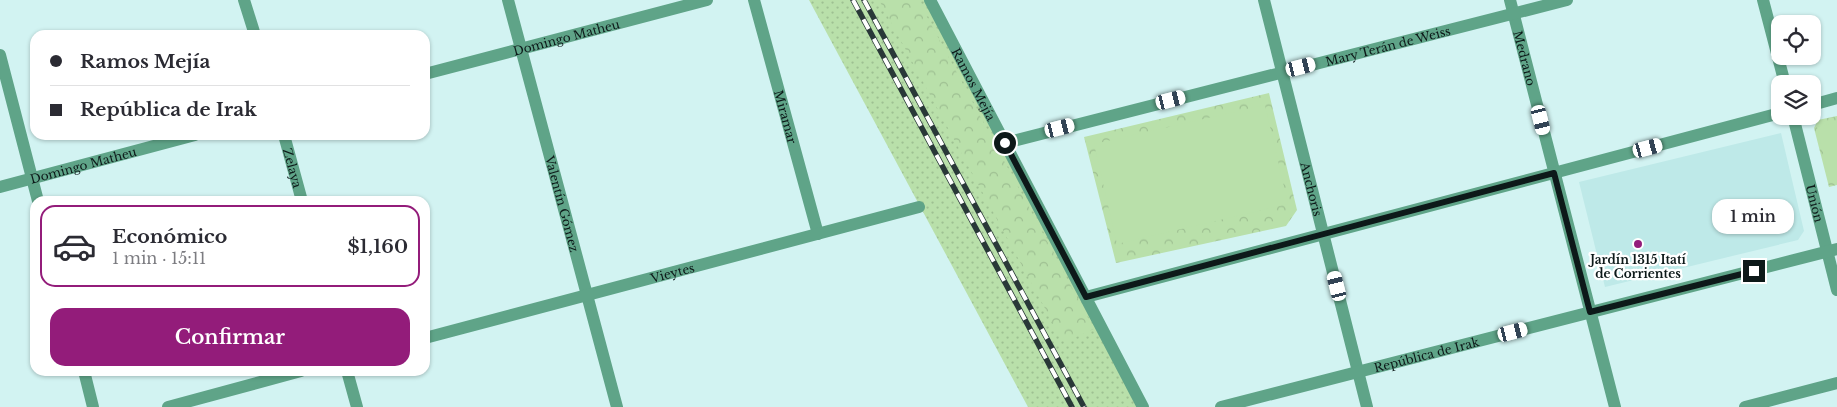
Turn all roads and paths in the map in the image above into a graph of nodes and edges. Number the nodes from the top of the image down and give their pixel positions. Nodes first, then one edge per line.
1 (244, 0) edge
2 (508, 0) edge
3 (707, 0) edge
4 (754, 0) edge
5 (932, 0) edge
6 (1264, 0) edge
7 (1510, 0) edge
8 (1566, 0) edge
9 (1764, 0) edge
10 (1513, 14) junction
11 (253, 30) edge
12 (521, 49) junction
13 (0, 54) edge
14 (1282, 72) junction
15 (430, 73) edge
16 (1783, 75) edge
17 (1837, 98) edge
18 (1821, 102) edge
19 (1771, 115) edge
20 (1796, 125) edge
21 (176, 140) edge
22 (285, 140) edge
23 (1005, 143) junction
24 (1554, 173) junction
25 (31, 178) junction
26 (0, 186) edge
27 (36, 196) edge
28 (301, 196) edge
29 (920, 207) dead end
30 (818, 234) junction
31 (1324, 235) junction
32 (1832, 251) edge
33 (1837, 290) edge
34 (587, 295) junction
35 (1086, 297) junction
36 (1590, 312) junction
37 (430, 337) edge
38 (1358, 372) junction
39 (85, 376) edge
40 (283, 376) edge
41 (348, 376) edge
42 (1837, 383) edge
43 (94, 407) edge
44 (168, 407) edge
45 (357, 407) edge
46 (617, 407) edge
47 (1144, 407) edge
48 (1221, 407) edge
49 (1368, 407) edge
50 (1615, 407) edge
51 (1745, 407) edge

1 - 11 street
2 - 12 street, Valentín Gómez
3 - 12 street, Domingo Matheu
4 - 30 street, Miramar
5 - 23 street, Ramos Mejía
6 - 14 street, Anchoris
7 - 10 street, Medrano
8 - 10 street, Mary Terán de Weiss
9 - 16 street
10 - 14 street, Mary Terán de Weiss
10 - 24 street, Medrano
12 - 15 street, Domingo Matheu
12 - 34 street, Valentín Gómez
13 - 25 street
14 - 23 street, Mary Terán de Weiss
14 - 31 street, Anchoris
17 - 18 street
19 - 24 street
20 - 32 street, Unión
21 - 25 street, Domingo Matheu
22 - 28 street, Zelaya
23 - 35 street, Ramos Mejía
24 - 31 street
24 - 36 street, Medrano
25 - 26 street, Domingo Matheu
25 - 27 street
29 - 30 street, Vieytes
30 - 34 street, Vieytes
31 - 35 street
31 - 38 street, Anchoris
32 - 33 street, Unión
32 - 36 street, República de Irak
34 - 37 street, Vieytes
34 - 46 street, Valentín Gómez
35 - 47 street, Ramos Mejía
36 - 38 street, República de Irak
36 - 50 street, Medrano
38 - 48 street, República de Irak
38 - 49 street, Anchoris
39 - 43 street
40 - 44 street
41 - 45 street
42 - 51 street

